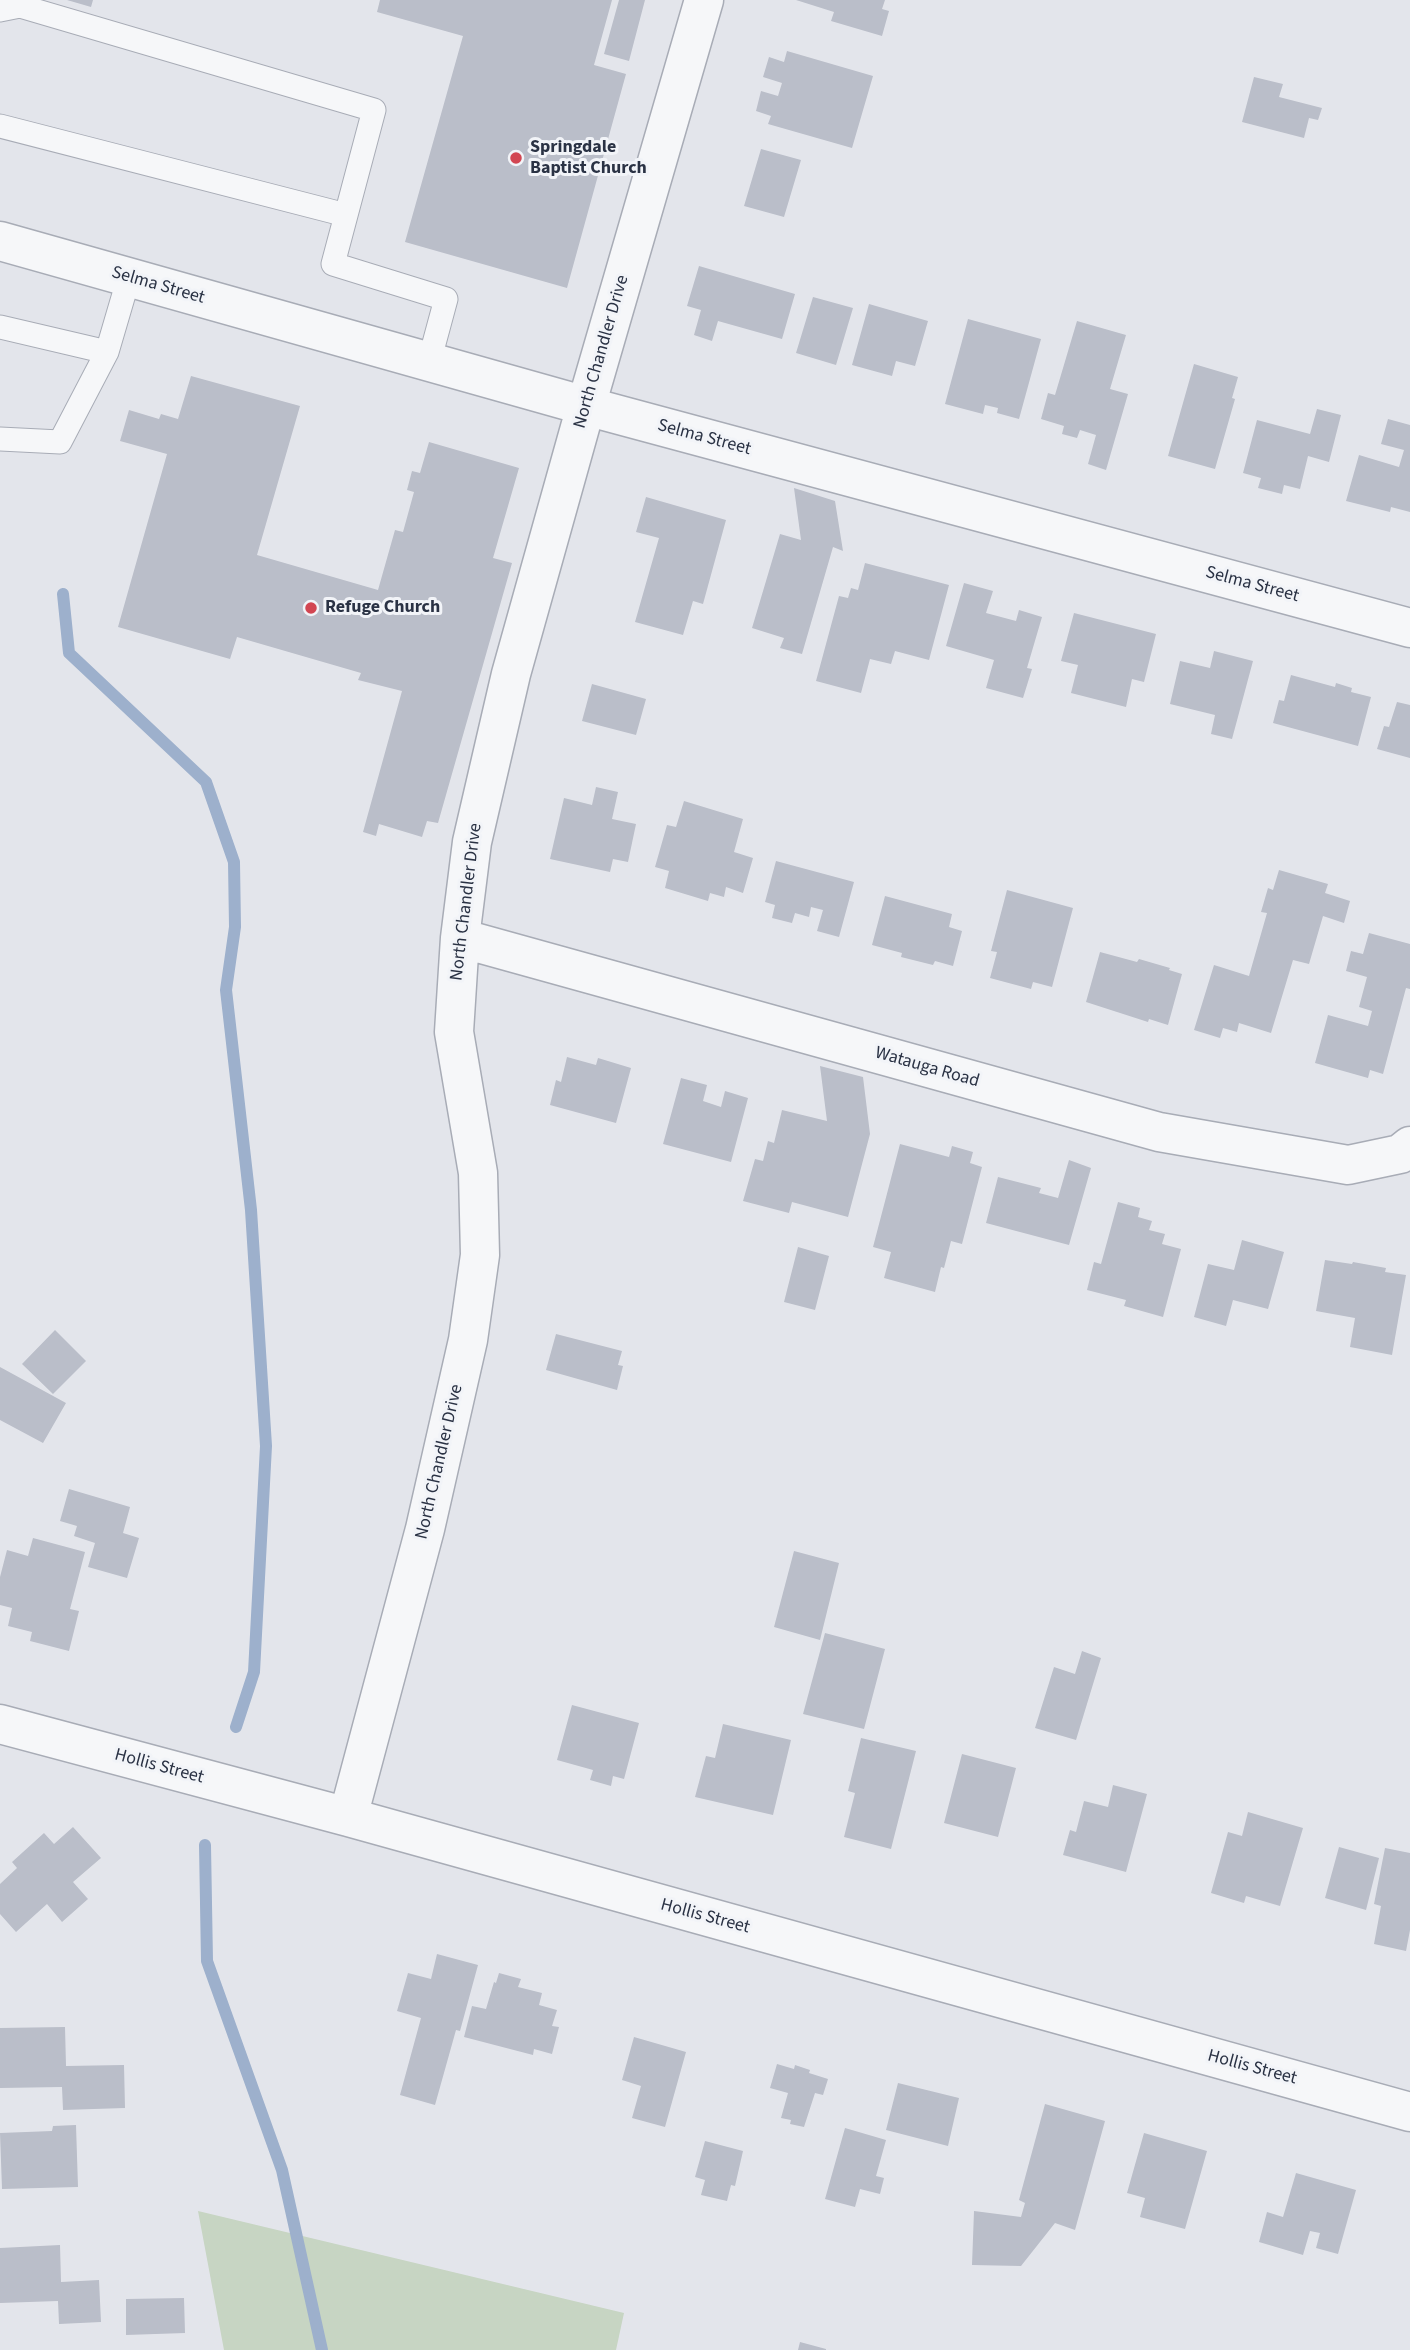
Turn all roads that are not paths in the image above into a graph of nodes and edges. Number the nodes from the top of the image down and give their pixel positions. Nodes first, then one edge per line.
1 (704, 0) edge
2 (0, 10) edge
3 (0, 126) edge
4 (346, 215) junction
5 (0, 241) edge
6 (129, 277) junction
7 (0, 327) edge
8 (107, 352) junction
9 (429, 362) junction
10 (586, 406) junction
11 (0, 439) edge
12 (1410, 628) edge
13 (460, 938) junction
14 (1405, 1150) edge
15 (0, 1724) edge
16 (348, 1818) junction
17 (1410, 2112) edge

1 - 10 street, North Chandler Drive
2 - 4 lane
3 - 4 lane
4 - 9 lane
5 - 6 street, Selma Street
6 - 8 lane
6 - 9 street, Selma Street
7 - 8 lane
8 - 11 lane
9 - 10 street, Selma Street
10 - 12 street, Selma Street
10 - 13 street, North Chandler Drive
13 - 14 street, Watauga Road
13 - 16 street, North Chandler Drive
15 - 16 street, Hollis Street
16 - 17 street, Hollis Street

